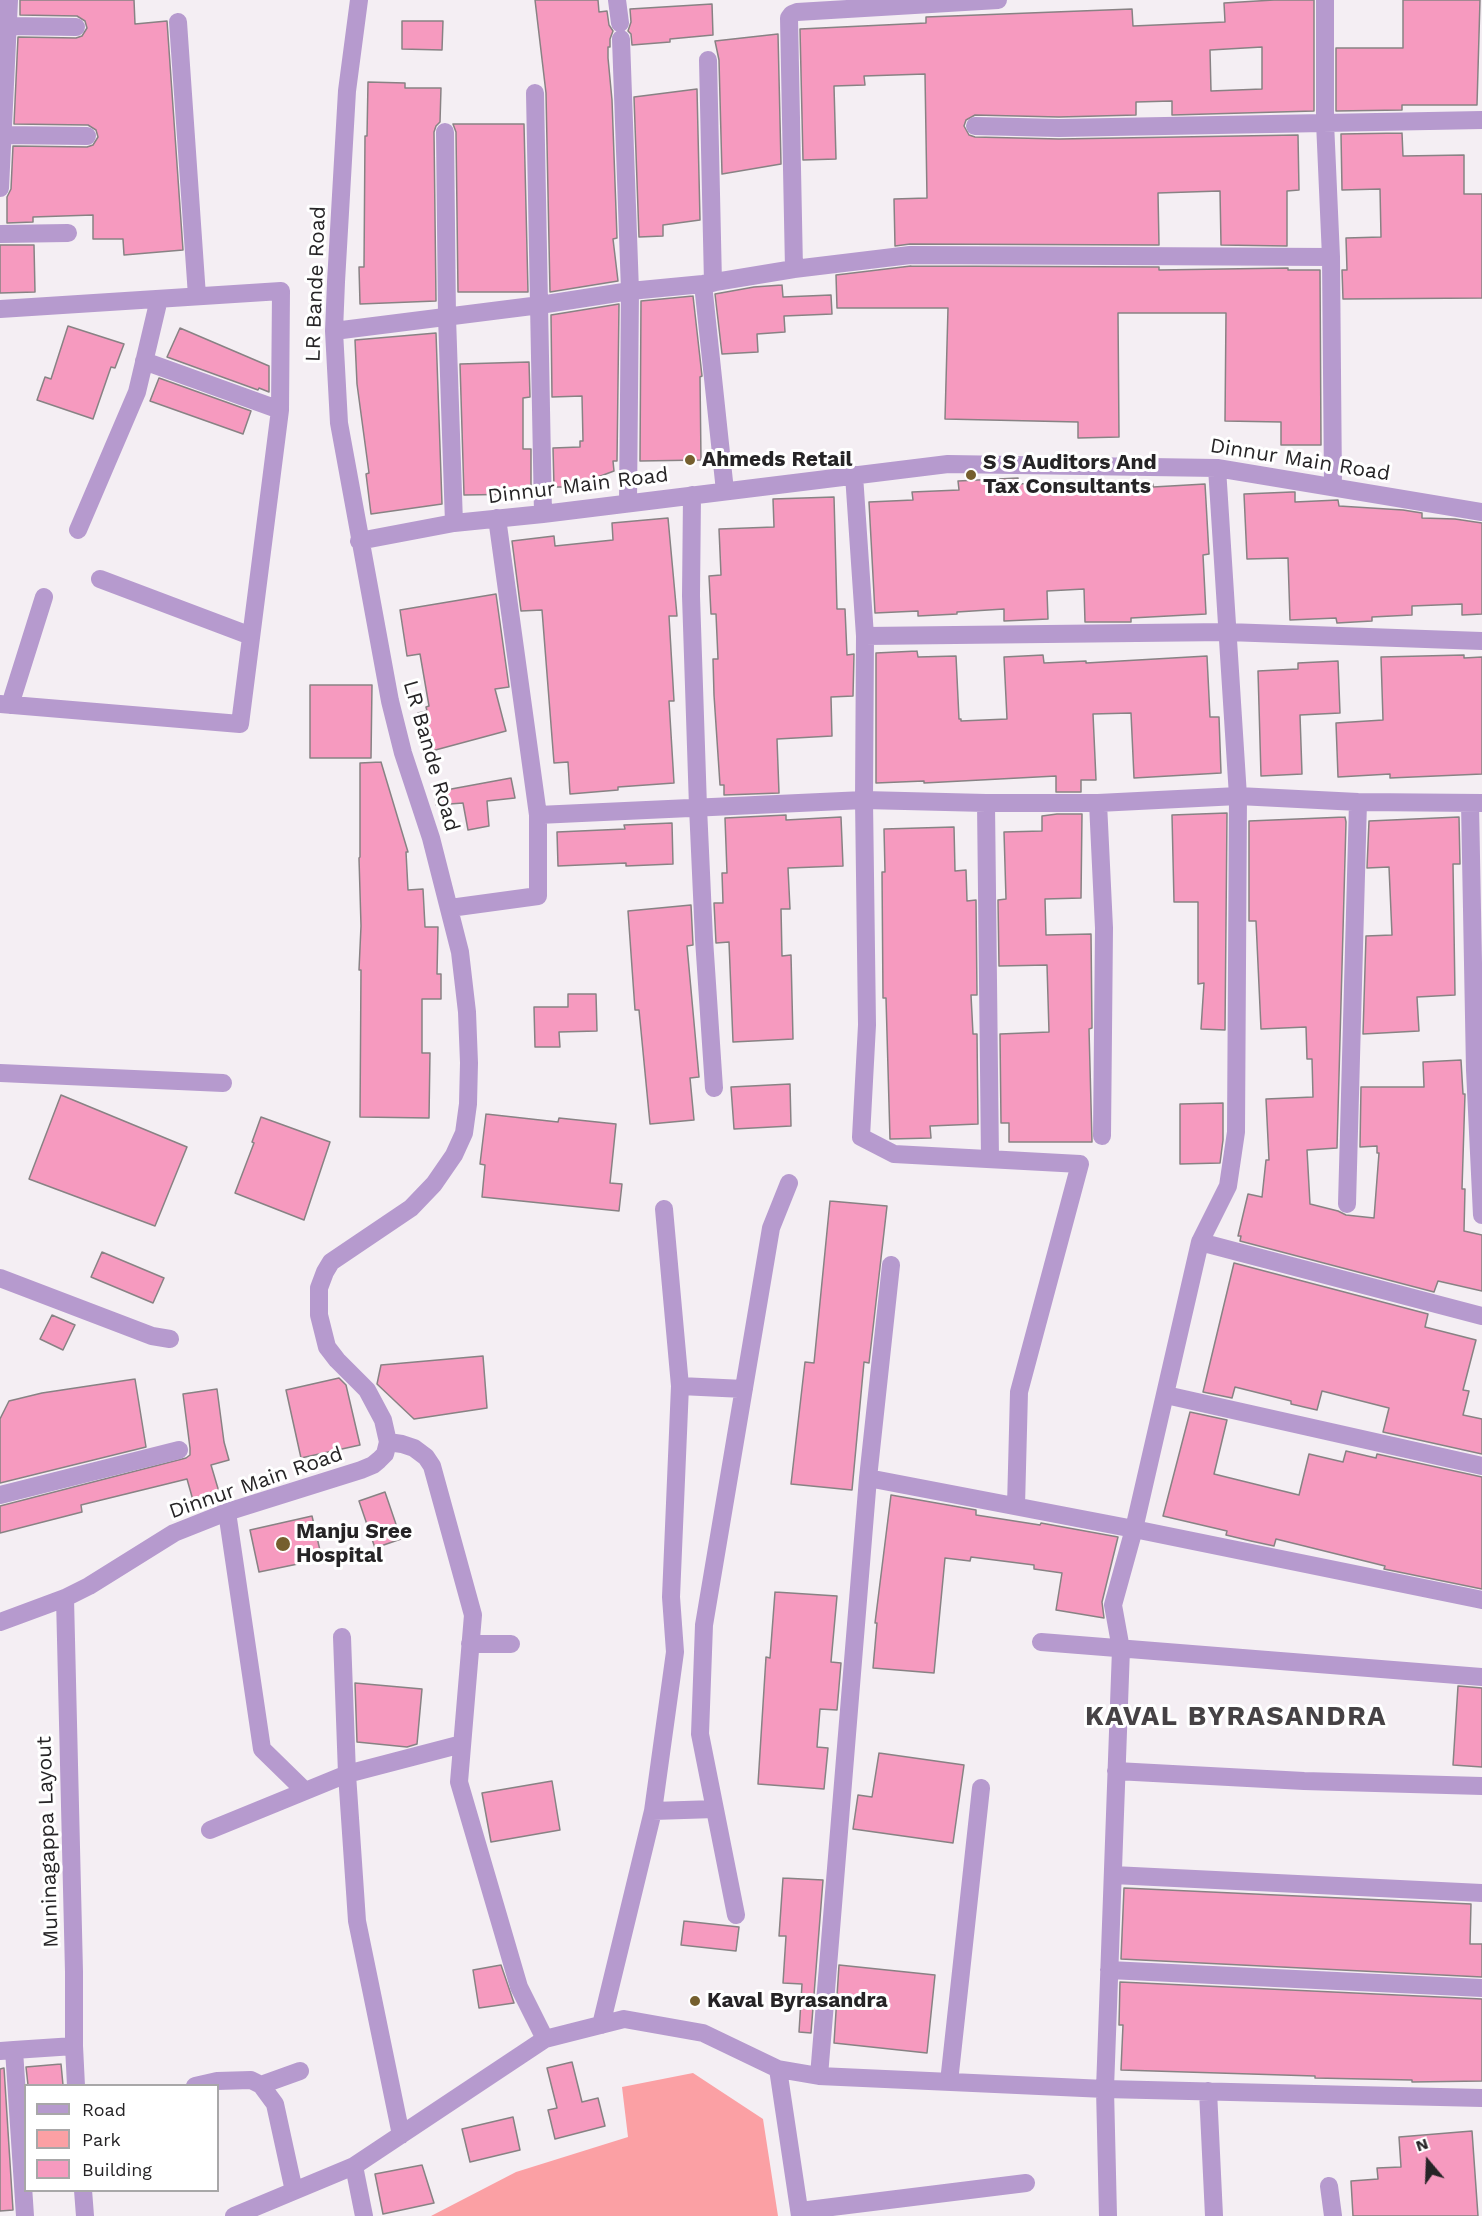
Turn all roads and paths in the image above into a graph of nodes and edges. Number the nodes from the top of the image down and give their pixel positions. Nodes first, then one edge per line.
1 (9, 0) edge
2 (359, 0) edge
3 (617, 0) edge
4 (998, 0) edge
5 (1325, 0) edge
6 (178, 22) dead end
7 (8, 26) junction
8 (76, 27) dead end
9 (708, 60) dead end
10 (535, 93) dead end
11 (1482, 120) edge
12 (1325, 122) junction
13 (975, 126) dead end
14 (445, 132) dead end
15 (2, 135) junction
16 (87, 136) dead end
17 (0, 188) edge
18 (68, 233) dead end
19 (0, 234) edge
20 (1331, 257) junction
21 (794, 269) junction
22 (708, 283) junction
23 (630, 291) junction
24 (197, 296) junction
25 (159, 299) junction
26 (540, 305) junction
27 (0, 309) edge
28 (447, 317) junction
29 (334, 331) junction
30 (144, 361) junction
31 (280, 410) junction
32 (1217, 468) junction
33 (854, 475) junction
34 (1333, 487) junction
35 (725, 491) junction
36 (692, 495) junction
37 (628, 502) junction
38 (1482, 512) edge
39 (543, 514) junction
40 (497, 518) junction
41 (454, 524) junction
42 (78, 530) dead end
43 (359, 541) junction
44 (100, 579) dead end
45 (44, 597) dead end
46 (1227, 632) junction
47 (251, 636) junction
48 (865, 636) junction
49 (1482, 641) edge
50 (5, 704) edge
51 (1238, 796) junction
52 (864, 800) junction
53 (1098, 802) junction
54 (1358, 802) junction
55 (986, 803) junction
56 (1476, 803) edge
57 (698, 807) junction
58 (538, 815) junction
59 (450, 908) junction
60 (0, 1072) edge
61 (224, 1083) dead end
62 (714, 1088) dead end
63 (1102, 1136) dead end
64 (990, 1159) junction
65 (789, 1183) dead end
66 (1347, 1204) dead end
67 (664, 1209) dead end
68 (1482, 1215) edge
69 (1200, 1242) junction
70 (891, 1265) dead end
71 (0, 1278) edge
72 (1482, 1316) edge
73 (170, 1340) dead end
74 (680, 1386) junction
75 (744, 1389) junction
76 (1166, 1395) junction
77 (388, 1442) junction
78 (179, 1450) dead end
79 (1482, 1466) edge
80 (868, 1478) junction
81 (0, 1495) edge
82 (1016, 1506) junction
83 (227, 1512) junction
84 (1134, 1529) junction
85 (65, 1598) junction
86 (1482, 1600) edge
87 (0, 1622) edge
88 (342, 1637) dead end
89 (1041, 1641) dead end
90 (470, 1644) junction
91 (511, 1644) dead end
92 (1121, 1649) junction
93 (1482, 1677) edge
94 (462, 1744) junction
95 (1116, 1771) junction
96 (347, 1774) junction
97 (1482, 1786) edge
98 (981, 1788) dead end
99 (305, 1791) junction
100 (715, 1809) junction
101 (653, 1810) junction
102 (210, 1830) dead end
103 (1113, 1875) junction
104 (1482, 1893) edge
105 (736, 1915) dead end
106 (1109, 1970) junction
107 (1482, 1988) edge
108 (601, 2025) junction
109 (545, 2039) junction
110 (74, 2046) junction
111 (7, 2050) edge
112 (778, 2069) junction
113 (300, 2071) dead end
114 (819, 2076) junction
115 (949, 2082) junction
116 (76, 2084) edge
117 (200, 2084) edge
118 (261, 2085) junction
119 (1105, 2089) junction
120 (1208, 2091) junction
121 (1482, 2098) edge
122 (401, 2135) junction
123 (354, 2166) junction
124 (1026, 2183) dead end
125 (1329, 2186) dead end
126 (294, 2191) junction
127 (83, 2192) edge
128 (800, 2213) edge
129 (25, 2216) edge
130 (85, 2216) edge
131 (234, 2216) edge
132 (364, 2216) edge
133 (1107, 2216) edge
134 (1214, 2216) edge
135 (1333, 2216) edge

1 - 7 street
2 - 29 street, LR Bande Road
3 - 23 street
4 - 21 street
5 - 12 street
6 - 24 street
7 - 8 street
7 - 15 street
9 - 22 street
10 - 26 street
11 - 12 street
12 - 13 street
12 - 20 street
14 - 28 street
15 - 16 street
15 - 17 street
18 - 19 street
20 - 21 street
20 - 34 street
21 - 22 street
22 - 23 street
22 - 35 street
23 - 26 street
23 - 37 street
24 - 25 street
24 - 31 street
25 - 27 street
25 - 30 street
26 - 28 street
26 - 39 street
28 - 29 street
28 - 41 street
29 - 43 street, LR Bande Road
30 - 31 street
30 - 42 street
31 - 47 street
32 - 33 street, Dinnur Main Road
32 - 34 street, Dinnur Main Road
32 - 46 street
33 - 35 street, Dinnur Main Road
33 - 48 street
34 - 38 street, Dinnur Main Road
35 - 36 street, Dinnur Main Road
36 - 37 street, Dinnur Main Road
36 - 57 street
37 - 39 street, Dinnur Main Road
39 - 40 street, Dinnur Main Road
40 - 41 street, Dinnur Main Road
40 - 58 street
41 - 43 street, Dinnur Main Road
43 - 59 street, LR Bande Road
44 - 47 street
45 - 50 street
46 - 48 street
46 - 49 street
46 - 51 street
47 - 50 street
48 - 52 street
51 - 53 street
51 - 54 street
51 - 69 street
52 - 55 street
52 - 57 street
52 - 64 street
53 - 55 street
53 - 63 street
54 - 56 street
54 - 66 street
55 - 64 street
56 - 68 street
57 - 58 street
57 - 62 street
58 - 59 street
59 - 77 street, LR Bande Road
60 - 61 street
64 - 82 street
65 - 75 street
67 - 74 street
69 - 72 street
69 - 76 street
70 - 80 street
71 - 73 street
74 - 75 street
74 - 101 street
75 - 100 street
76 - 79 street
76 - 84 street
77 - 83 street, Dinnur Main Road
77 - 90 street
78 - 81 street
80 - 82 street
80 - 114 street
82 - 84 street
83 - 85 street, Dinnur Main Road
83 - 99 street
84 - 86 street
84 - 92 street
85 - 87 street, Dinnur Main Road
85 - 110 street, Muninagappa Layout
88 - 96 street
89 - 92 street
90 - 91 street
90 - 94 street
92 - 93 street
92 - 95 street
94 - 96 street
94 - 109 street
95 - 97 street
95 - 103 street
96 - 99 street
96 - 122 street
98 - 115 street
99 - 102 street
100 - 101 street
100 - 105 street
101 - 108 street
103 - 104 street
103 - 106 street
106 - 107 street
106 - 119 street
108 - 109 street
108 - 112 street
109 - 122 street
110 - 111 street
110 - 116 street, Muninagappa Layout
111 - 129 street
112 - 114 street
112 - 128 street
113 - 118 street
114 - 115 street
115 - 119 street
117 - 118 street
118 - 126 street
119 - 120 street
119 - 133 street
120 - 121 street
120 - 134 street
122 - 123 street
123 - 126 street
123 - 132 street
124 - 128 street
125 - 135 street
126 - 131 street
127 - 130 street

